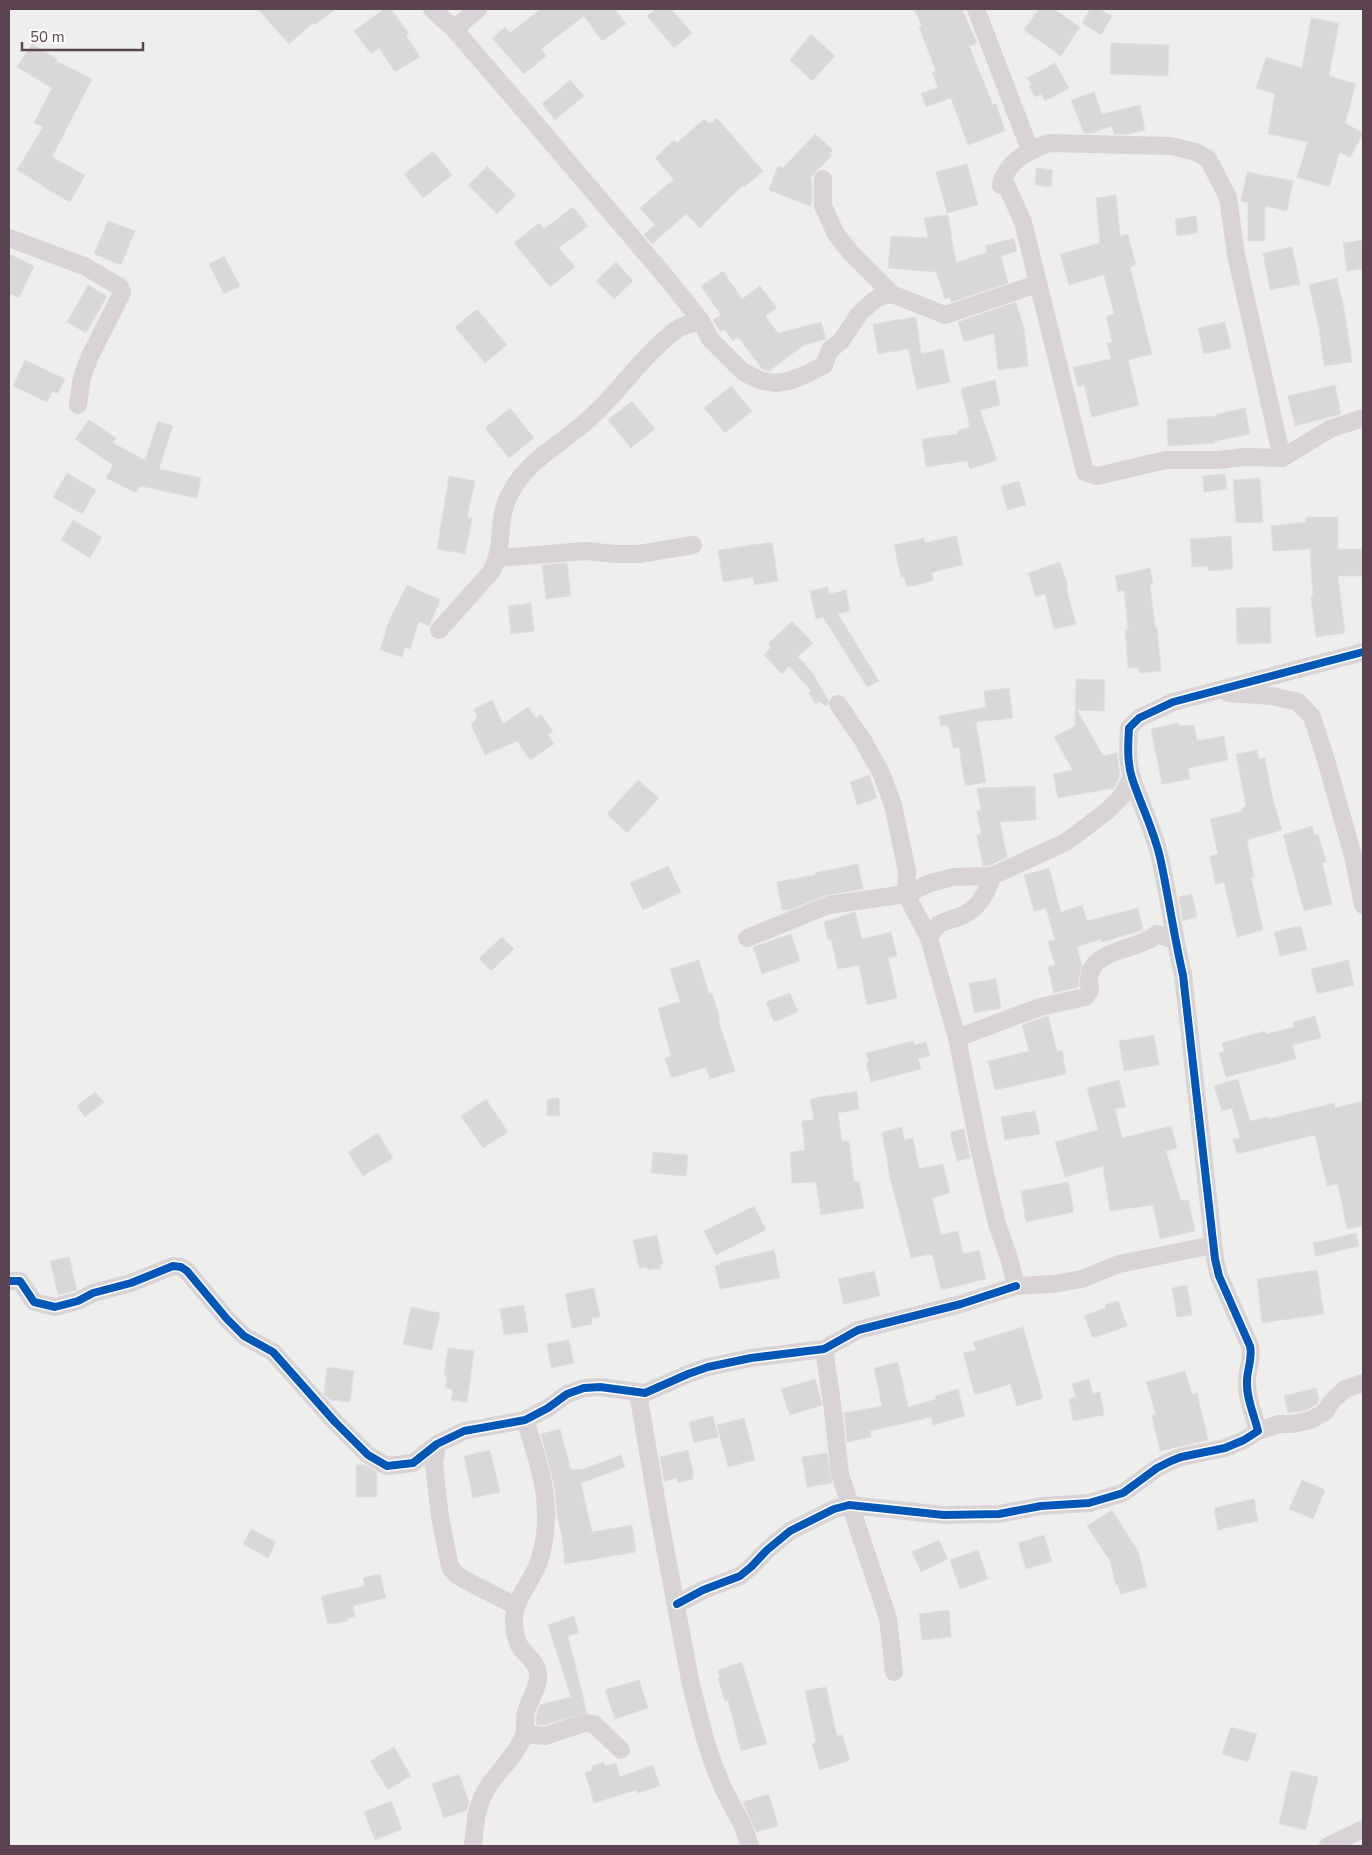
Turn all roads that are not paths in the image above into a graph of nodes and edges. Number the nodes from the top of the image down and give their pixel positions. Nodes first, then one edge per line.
1 (432, 9) edge
2 (478, 9) edge
3 (976, 9) edge
4 (454, 29) junction
5 (1030, 150) junction
6 (824, 179) dead end
7 (9, 238) edge
8 (1037, 284) junction
9 (892, 294) junction
10 (701, 321) junction
11 (78, 406) dead end
12 (1363, 418) edge
13 (1282, 458) junction
14 (693, 545) dead end
15 (498, 558) junction
16 (438, 630) dead end
17 (1363, 652) edge
18 (1213, 692) junction
19 (838, 704) dead end
20 (1132, 777) junction
21 (1360, 873) edge
22 (992, 876) junction
23 (906, 894) junction
24 (1363, 906) edge
25 (747, 938) dead end
26 (929, 938) junction
27 (1174, 940) junction
28 (957, 1038) junction
29 (1213, 1245) junction
30 (9, 1280) edge
31 (1016, 1286) junction
32 (824, 1349) junction
33 (1363, 1383) edge
34 (638, 1393) junction
35 (525, 1420) junction
36 (1258, 1431) junction
37 (437, 1444) junction
38 (849, 1504) junction
39 (677, 1604) junction
40 (516, 1606) junction
41 (894, 1672) dead end
42 (524, 1734) junction
43 (621, 1750) dead end
44 (1363, 1829) edge
45 (473, 1846) edge
46 (750, 1846) edge
47 (1328, 1846) edge

1 - 4 street
2 - 4 street
3 - 5 street
4 - 10 street
5 - 8 street
5 - 13 street
6 - 9 street
7 - 11 street
8 - 9 street
8 - 13 street
9 - 10 street
10 - 15 street
12 - 13 street
14 - 15 street
15 - 16 street
17 - 18 street
18 - 20 street
18 - 21 street
19 - 23 street
20 - 22 street
20 - 27 street
21 - 24 street
22 - 23 street
22 - 26 street
23 - 25 street
23 - 26 street
26 - 28 street
27 - 28 street
27 - 29 street
28 - 31 street
29 - 31 street
29 - 36 street
30 - 37 street
31 - 32 street
32 - 34 street
32 - 38 street
33 - 36 street
34 - 35 street
34 - 39 street
35 - 37 street
35 - 40 street
36 - 38 street
37 - 40 street
38 - 39 street
38 - 41 street
39 - 46 street
40 - 42 street
42 - 43 street
42 - 45 street
44 - 47 street

